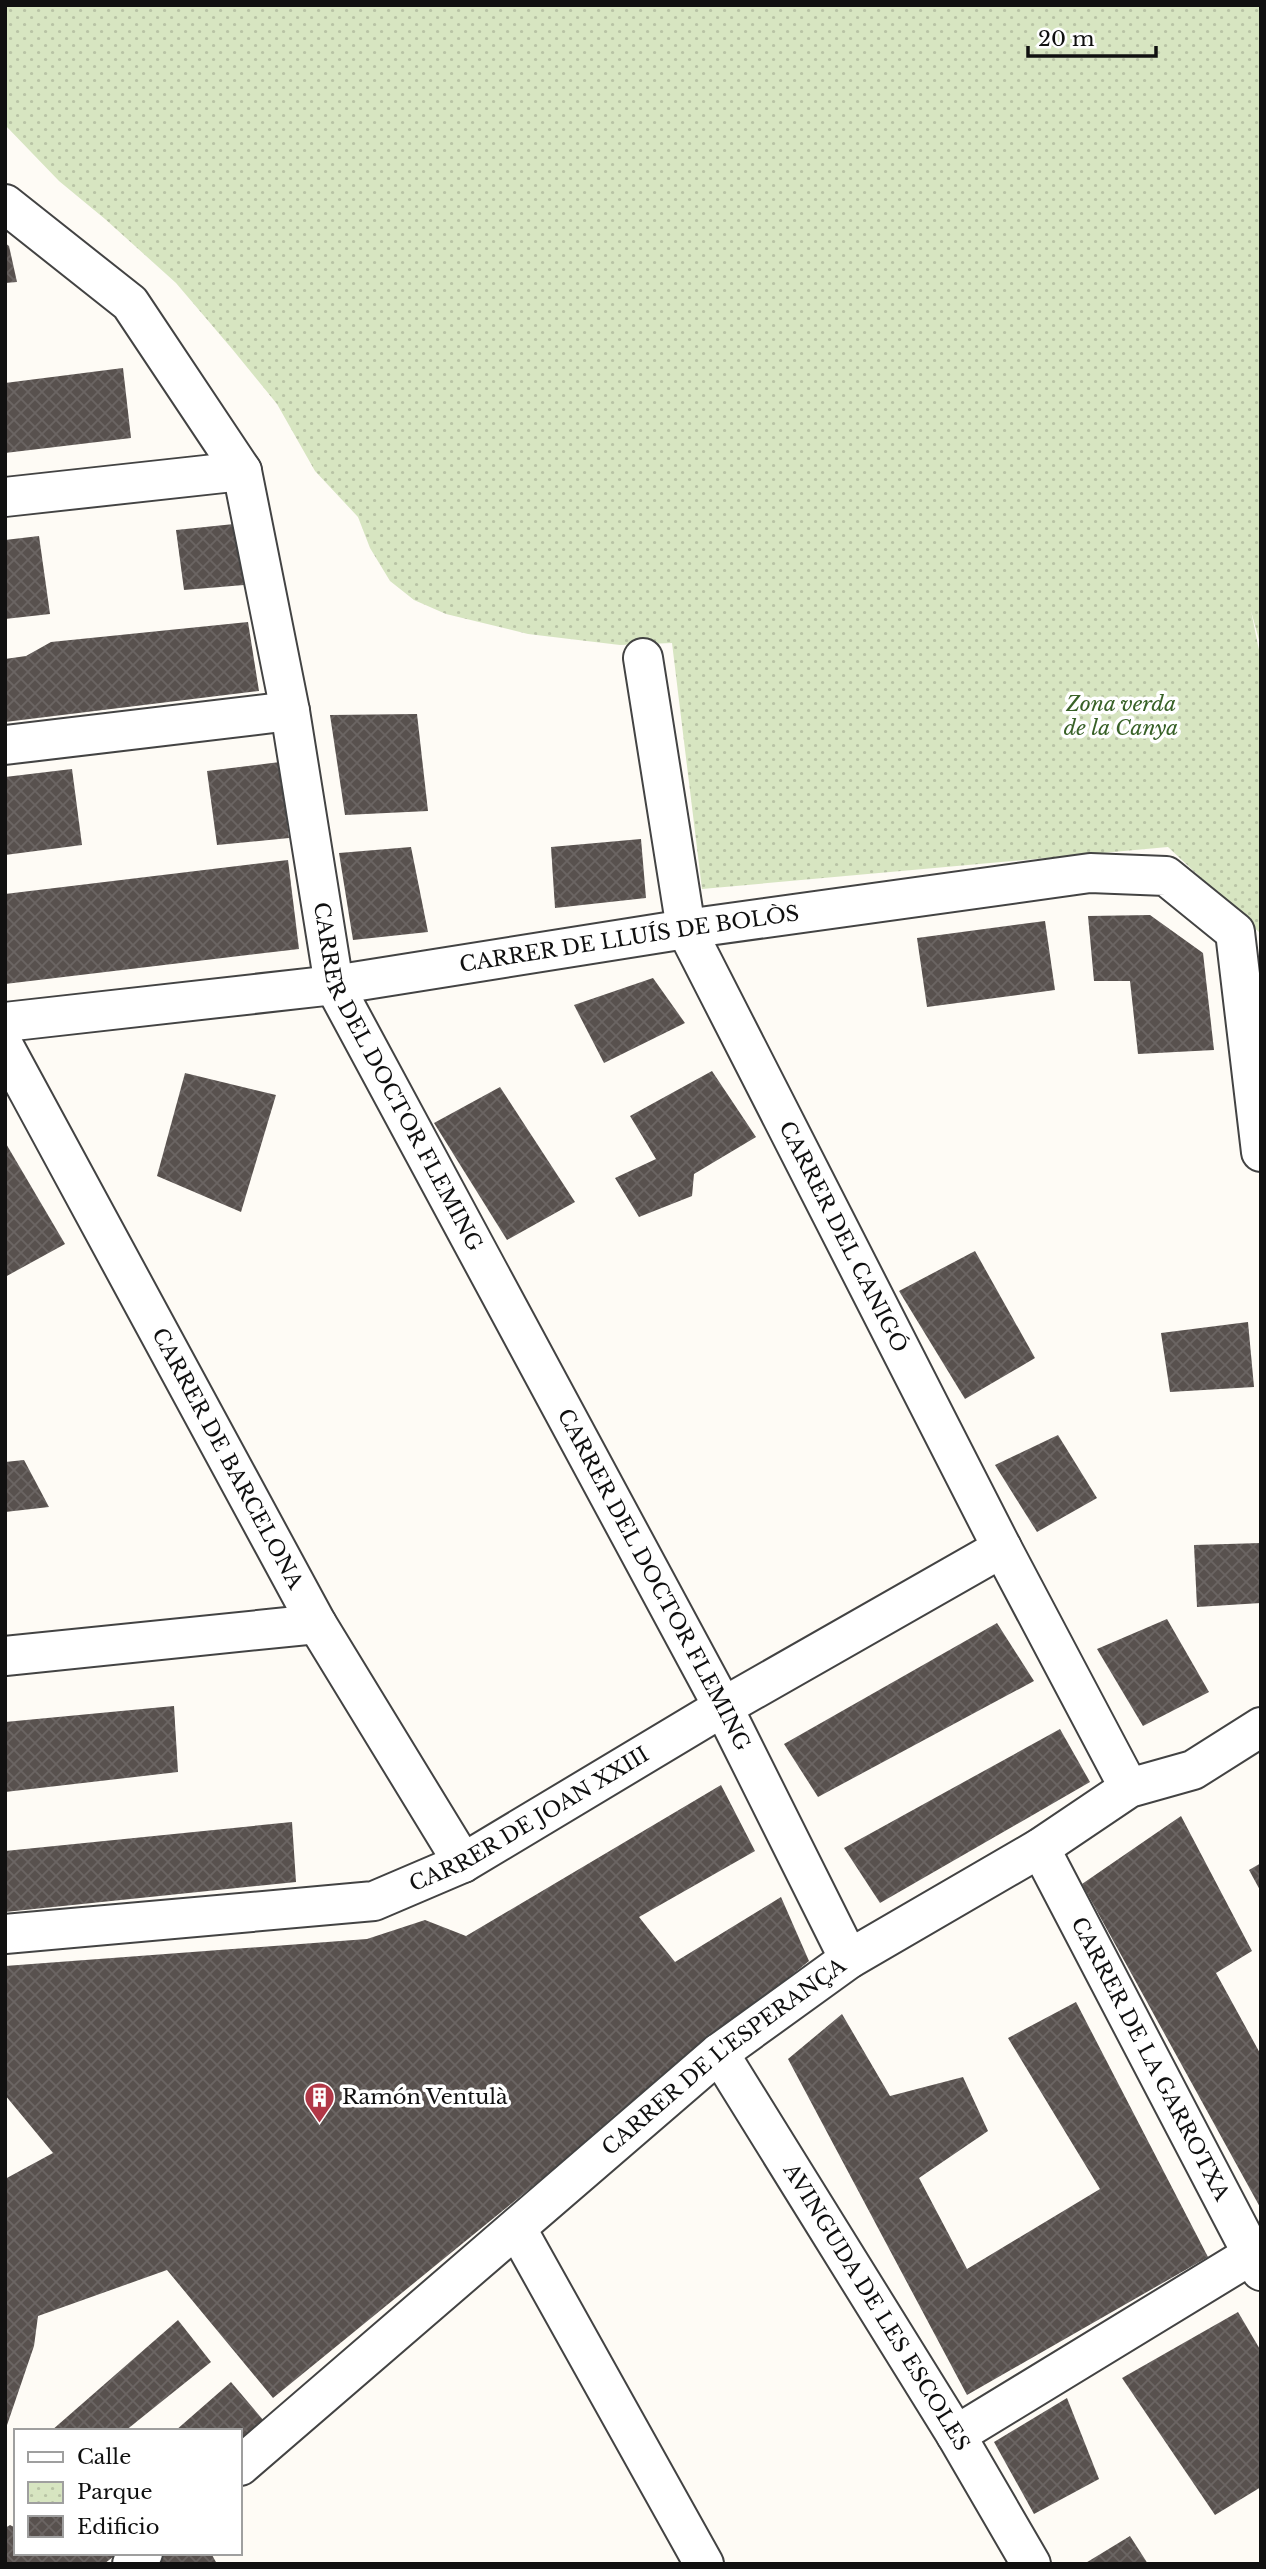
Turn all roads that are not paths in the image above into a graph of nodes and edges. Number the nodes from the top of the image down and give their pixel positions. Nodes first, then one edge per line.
1 (5, 204) edge
2 (242, 471) junction
3 (5, 497) edge
4 (643, 658) dead end
5 (290, 711) junction
6 (5, 744) edge
7 (686, 929) junction
8 (334, 985) junction
9 (5, 1022) edge
10 (5, 1048) edge
11 (1261, 1152) edge
12 (1002, 1548) junction
13 (317, 1624) junction
14 (5, 1656) edge
15 (723, 1707) junction
16 (1261, 1727) edge
17 (1129, 1787) junction
18 (1040, 1848) junction
19 (463, 1863) junction
20 (5, 1934) edge
21 (849, 1958) junction
22 (719, 2053) junction
23 (517, 2229) junction
24 (1258, 2258) edge
25 (956, 2435) junction
26 (242, 2464) edge
27 (704, 2564) edge
28 (1031, 2564) edge

1 - 2 street, CARRER DEL DOCTOR FLEMING
2 - 3 street
2 - 5 street, CARRER DEL DOCTOR FLEMING
4 - 7 street, CARRER DEL CANIGÓ
5 - 6 street
5 - 8 street, CARRER DEL DOCTOR FLEMING
7 - 8 street, CARRER DE LLUÍS DE BOLÒS
7 - 11 street, CARRER DE LLUÍS DE BOLÒS
7 - 12 street, CARRER DEL CANIGÓ
8 - 9 street, CARRER DE LLUÍS DE BOLÒS
8 - 15 street, CARRER DEL DOCTOR FLEMING
10 - 13 street, CARRER DE BARCELONA
12 - 15 street, CARRER DE JOAN XXIII
12 - 17 street, CARRER DEL CANIGÓ
13 - 14 street
13 - 19 street, CARRER DE BARCELONA
15 - 19 street, CARRER DE JOAN XXIII
15 - 21 street, CARRER DEL DOCTOR FLEMING
16 - 17 street, CARRER DE L'ESPERANÇA
17 - 18 street, CARRER DE L'ESPERANÇA
18 - 21 street, CARRER DE L'ESPERANÇA
18 - 24 street, CARRER DE LA GARROTXA
19 - 20 street, CARRER DE JOAN XXIII
21 - 22 street, CARRER DE L'ESPERANÇA
22 - 23 street, CARRER DE L'ESPERANÇA
22 - 25 street, AVINGUDA DE LES ESCOLES
23 - 26 street, CARRER DE L'ESPERANÇA
23 - 27 street
24 - 25 street
25 - 28 street, AVINGUDA DE LES ESCOLES

